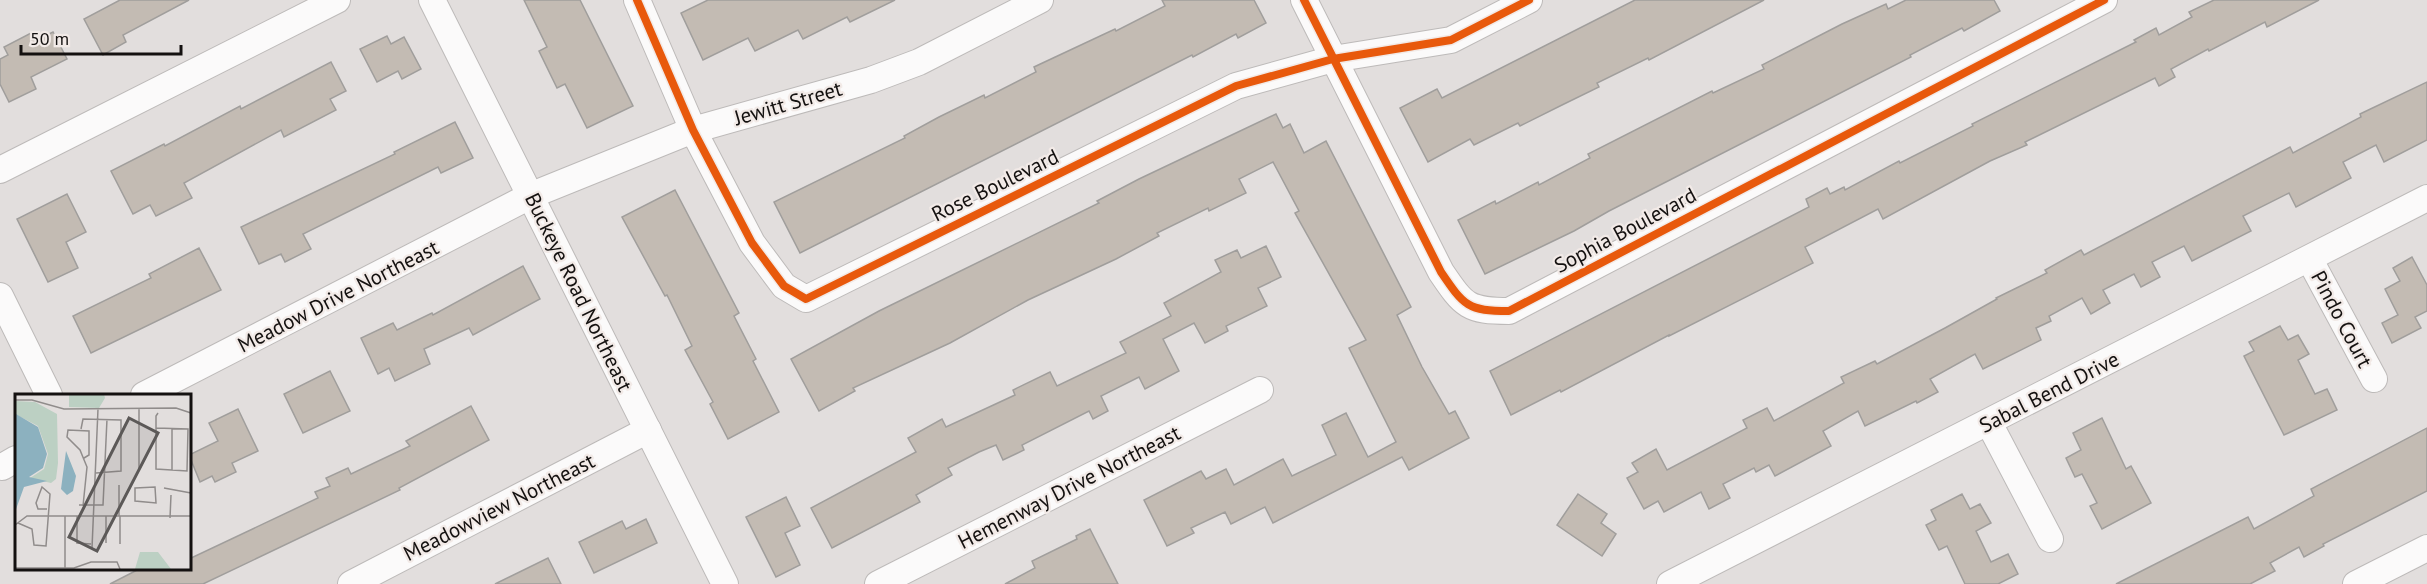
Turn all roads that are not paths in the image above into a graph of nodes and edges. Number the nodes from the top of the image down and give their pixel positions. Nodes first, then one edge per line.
1 (337, 0) edge
2 (432, 0) edge
3 (637, 0) edge
4 (1040, 0) edge
5 (1304, 0) edge
6 (1529, 0) edge
7 (2104, 0) edge
8 (1333, 60) junction
9 (693, 130) junction
10 (0, 170) edge
11 (532, 195) junction
12 (2427, 198) edge
13 (2310, 260) junction
14 (0, 296) edge
15 (2374, 379) dead end
16 (1260, 390) dead end
17 (49, 394) edge
18 (146, 394) edge
19 (1989, 423) junction
20 (648, 430) junction
21 (2050, 539) dead end
22 (2427, 548) edge
23 (351, 584) edge
24 (725, 584) edge
25 (878, 584) edge
26 (1670, 584) edge
27 (2356, 584) edge

1 - 10 street
2 - 11 street, Buckeye Road Northeast
3 - 9 street, Rose Boulevard
4 - 9 street, Jewitt Street
5 - 8 street, Sophia Boulevard
6 - 8 street, Rose Boulevard
7 - 8 street, Sophia Boulevard
8 - 9 street, Rose Boulevard
9 - 11 street, Jewitt Street
11 - 18 street, Meadow Drive Northeast
11 - 20 street, Buckeye Road Northeast
12 - 13 street, Sabal Bend Drive
13 - 15 street, Pindo Court
13 - 19 street, Sabal Bend Drive
14 - 17 street
16 - 25 street, Hemenway Drive Northeast
19 - 21 street
19 - 26 street, Sabal Bend Drive
20 - 23 street, Meadowview Northeast
20 - 24 street, Buckeye Road Northeast
22 - 27 street

